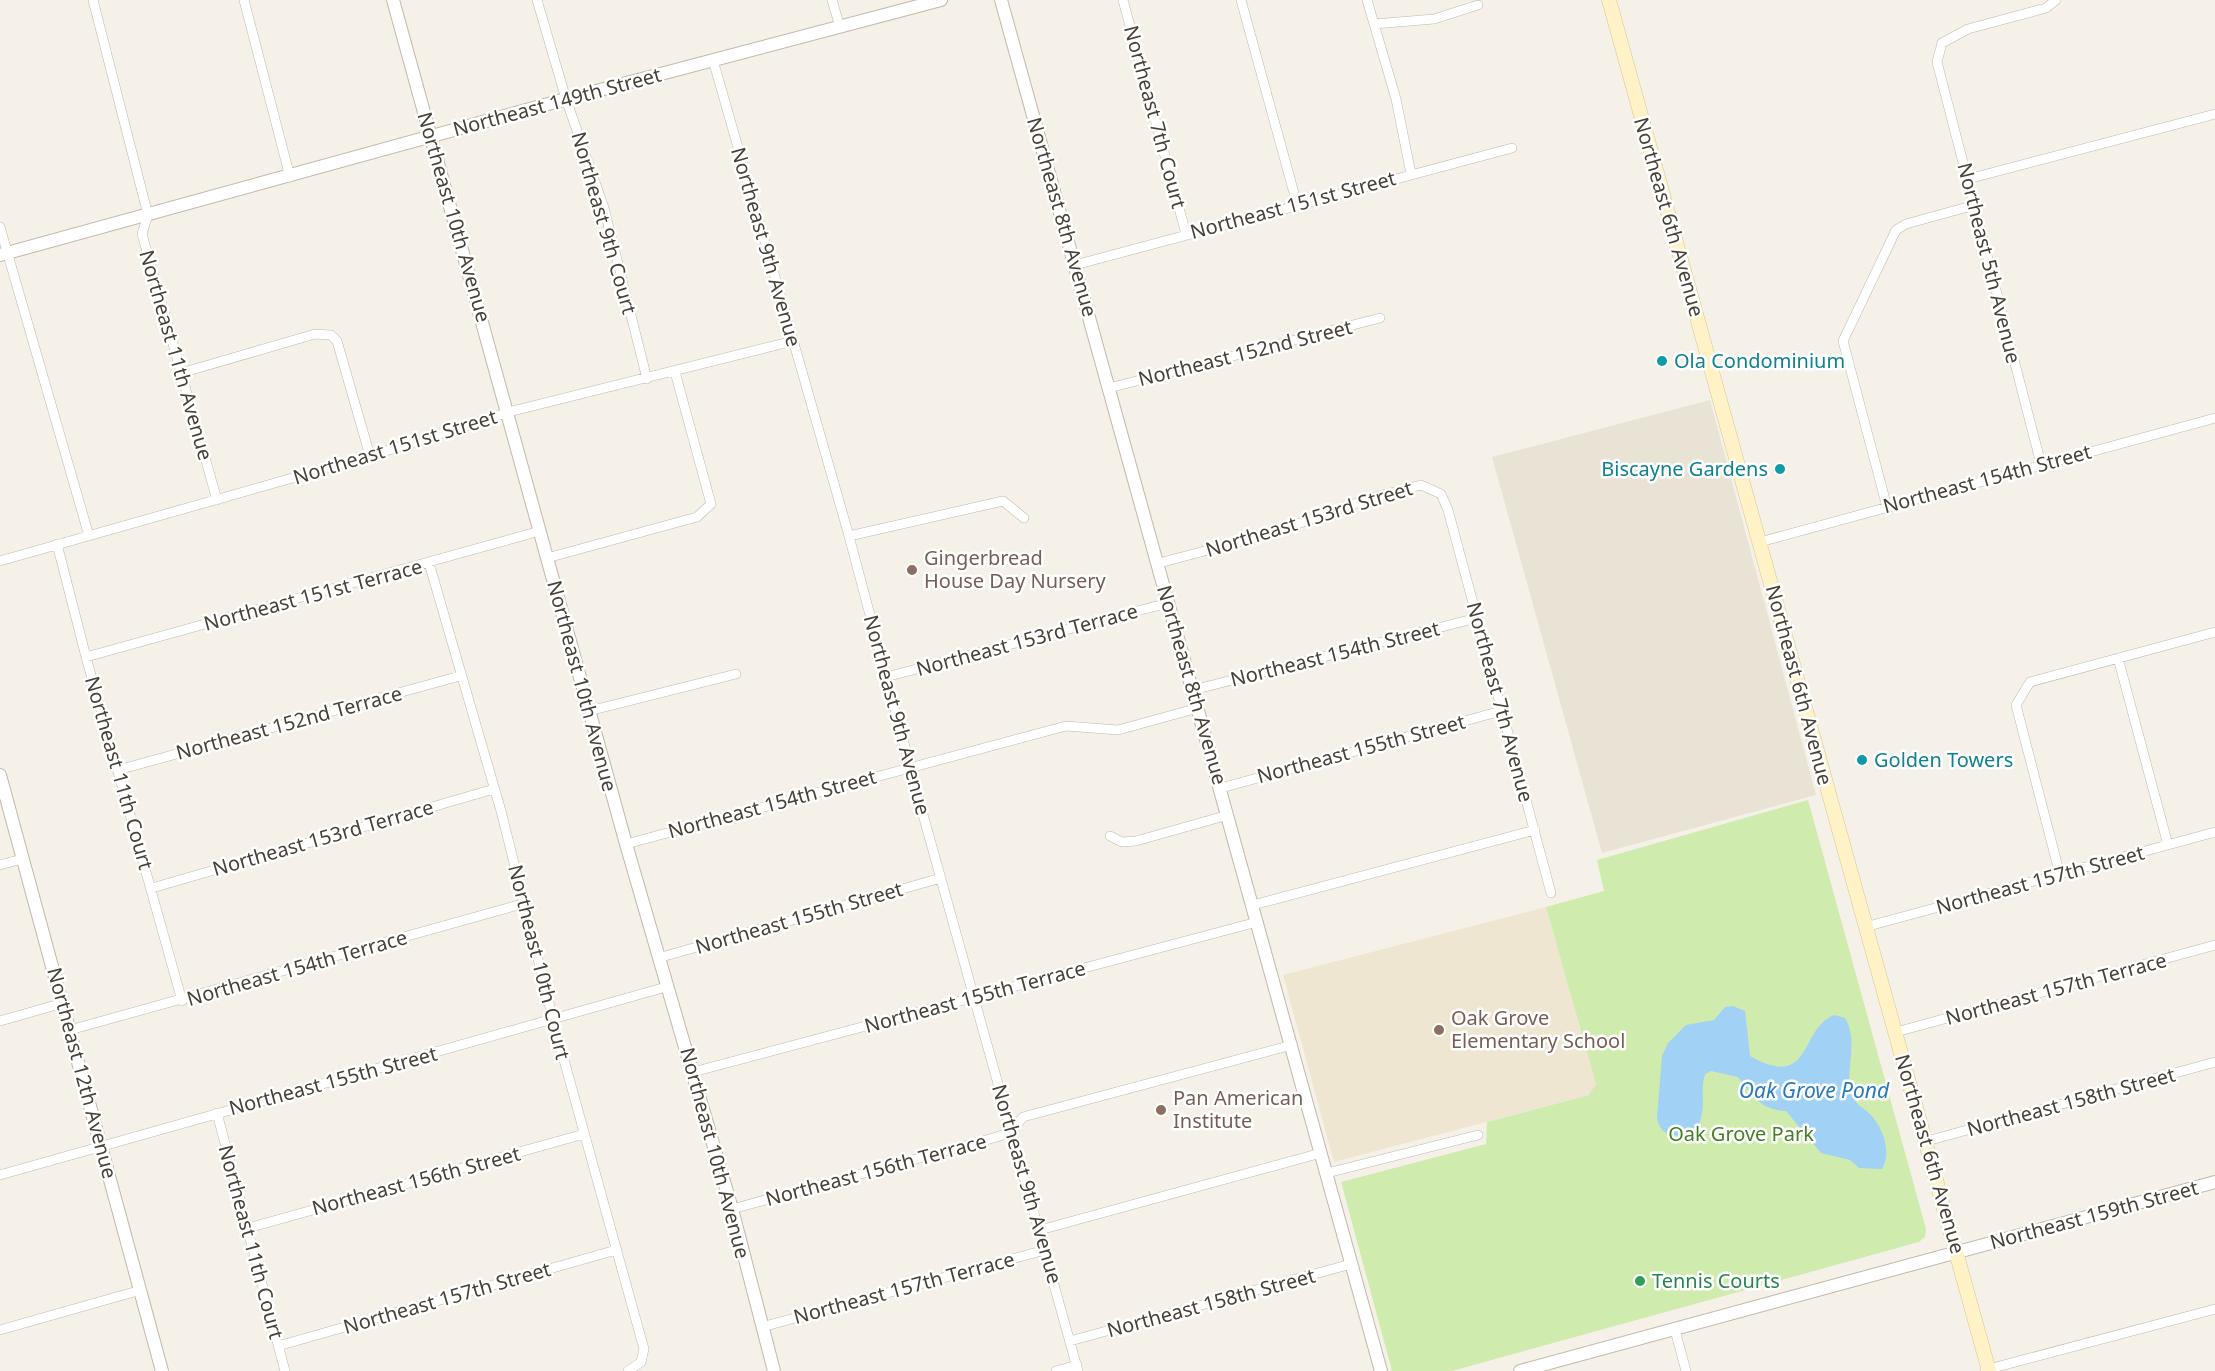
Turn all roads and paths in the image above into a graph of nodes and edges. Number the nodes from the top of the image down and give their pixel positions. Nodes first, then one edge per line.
1 (93, 0) edge
2 (244, 0) edge
3 (393, 0) edge
4 (537, 0) edge
5 (832, 0) edge
6 (941, 0) edge
7 (1001, 0) edge
8 (1123, 0) edge
9 (1241, 0) edge
10 (1367, 0) edge
11 (1609, 0) edge
12 (2056, 0) edge
13 (1478, 5) dead end
14 (1374, 24) junction
15 (840, 27) junction
16 (713, 60) junction
17 (566, 99) junction
18 (2215, 114) edge
19 (431, 136) junction
20 (1512, 148) dead end
21 (1411, 174) junction
22 (290, 177) junction
23 (1968, 179) junction
24 (1297, 204) junction
25 (1975, 205) junction
26 (148, 215) junction
27 (0, 227) edge
28 (1186, 234) junction
29 (4, 254) edge
30 (1075, 265) junction
31 (1380, 318) dead end
32 (793, 341) junction
33 (675, 372) junction
34 (182, 373) junction
35 (647, 379) junction
36 (1109, 388) junction
37 (509, 412) junction
38 (2215, 418) edge
39 (370, 456) junction
40 (2041, 464) junction
41 (217, 500) junction
42 (1887, 507) junction
43 (1448, 510) joint
44 (1024, 518) dead end
45 (540, 531) junction
46 (89, 536) junction
47 (849, 536) junction
48 (1760, 542) junction
49 (57, 544) junction
50 (547, 558) junction
51 (0, 561) edge
52 (429, 563) junction
53 (1159, 563) junction
54 (1168, 603) junction
55 (1477, 618) junction
56 (2215, 632) edge
57 (86, 657) junction
58 (2118, 658) junction
59 (736, 674) dead end
60 (460, 676) junction
61 (886, 677) junction
62 (1193, 690) junction
63 (1198, 708) junction
64 (589, 711) junction
65 (1501, 711) junction
66 (911, 767) junction
67 (118, 771) junction
68 (0, 776) edge
69 (1221, 788) junction
70 (494, 789) junction
71 (1228, 815) junction
72 (1535, 830) junction
73 (2215, 832) edge
74 (1110, 836) dead end
75 (626, 844) junction
76 (2168, 845) junction
77 (22, 858) junction
78 (0, 864) edge
79 (2060, 875) junction
80 (941, 878) junction
81 (152, 888) junction
82 (1551, 893) dead end
83 (522, 904) junction
84 (1253, 905) junction
85 (1257, 922) junction
86 (1865, 927) junction
87 (2215, 945) edge
88 (658, 958) junction
89 (666, 987) junction
90 (975, 996) junction
91 (182, 1001) junction
92 (63, 1003) junction
93 (554, 1020) junction
94 (0, 1021) edge
95 (70, 1030) junction
96 (1896, 1032) junction
97 (1292, 1046) junction
98 (2215, 1062) edge
99 (693, 1072) junction
100 (217, 1113) junction
101 (1011, 1132) junction
102 (584, 1134) junction
103 (1478, 1135) dead end
104 (1927, 1141) junction
105 (103, 1146) junction
106 (1321, 1153) junction
107 (1327, 1173) junction
108 (0, 1175) edge
109 (2215, 1182) edge
110 (732, 1209) junction
111 (248, 1228) junction
112 (1040, 1230) junction
113 (616, 1250) junction
114 (1046, 1250) junction
115 (1958, 1253) junction
116 (1351, 1264) junction
117 (141, 1290) junction
118 (2215, 1309) edge
119 (762, 1326) junction
120 (0, 1330) edge
121 (1675, 1330) junction
122 (1070, 1341) junction
123 (278, 1346) junction
124 (1077, 1368) edge
125 (1987, 1370) edge
126 (162, 1371) edge
127 (285, 1371) edge
128 (628, 1371) edge
129 (774, 1371) edge
130 (1056, 1371) edge
131 (1381, 1371) edge
132 (1520, 1371) edge
133 (1686, 1371) edge

1 - 26 street, Northeast 11th Avenue
2 - 22 street
3 - 19 street, Northeast 10th Avenue
4 - 17 street, Northeast 9th Court
5 - 15 street
6 - 15 street, Northeast 149th Street
7 - 30 street, Northeast 8th Avenue
8 - 28 street, Northeast 7th Court
9 - 24 street
10 - 14 street
11 - 48 main road, Northeast 6th Avenue
12 - 23 street, Northeast 5th Avenue
13 - 14 street
14 - 21 street
15 - 16 street, Northeast 149th Street
16 - 17 street, Northeast 149th Street
16 - 32 street, Northeast 9th Avenue
17 - 19 street, Northeast 149th Street
17 - 35 street, Northeast 9th Court
18 - 23 street
19 - 22 street, Northeast 149th Street
19 - 37 street, Northeast 10th Avenue
20 - 21 street, Northeast 151st Street
21 - 24 street, Northeast 151st Street
22 - 26 street, Northeast 149th Street
23 - 25 street, Northeast 5th Avenue
24 - 28 street, Northeast 151st Street
25 - 40 street, Northeast 5th Avenue
25 - 42 street
26 - 29 street, Northeast 149th Street
26 - 34 street, Northeast 11th Avenue
27 - 29 street
28 - 30 street, Northeast 151st Street
29 - 46 street
30 - 36 street, Northeast 8th Avenue
31 - 36 street, Northeast 152nd Street
32 - 33 street, Northeast 151st Street
32 - 47 street, Northeast 9th Avenue
33 - 35 street, Northeast 151st Street
33 - 50 street
34 - 39 street
34 - 41 street, Northeast 11th Avenue
35 - 37 street, Northeast 151st Street
36 - 53 street, Northeast 8th Avenue
37 - 39 street, Northeast 151st Street
37 - 45 street, Northeast 10th Avenue
38 - 40 street, Northeast 154th Street
39 - 41 street, Northeast 151st Street
40 - 42 street, Northeast 154th Street
41 - 46 street, Northeast 151st Street
42 - 48 street, Northeast 154th Street
43 - 53 street, Northeast 153rd Street
43 - 55 street, Northeast 7th Avenue
44 - 47 street
45 - 50 street, Northeast 10th Avenue
45 - 52 street, Northeast 151st Terrace
46 - 49 street, Northeast 151st Street
47 - 61 street, Northeast 9th Avenue
48 - 86 main road, Northeast 6th Avenue
49 - 51 street, Northeast 151st Street
49 - 57 street, Northeast 11th Court
50 - 64 street, Northeast 10th Avenue
52 - 57 street, Northeast 151st Terrace
52 - 60 street, Northeast 10th Court
53 - 54 street, Northeast 8th Avenue
54 - 61 street, Northeast 153rd Terrace
54 - 62 street, Northeast 8th Avenue
55 - 62 street, Northeast 154th Street
55 - 65 street, Northeast 7th Avenue
56 - 58 street
57 - 67 street, Northeast 11th Court
58 - 76 street
58 - 79 street
59 - 64 street
60 - 67 street, Northeast 152nd Terrace
60 - 70 street, Northeast 10th Court
61 - 66 street, Northeast 9th Avenue
62 - 63 street, Northeast 8th Avenue
63 - 66 street, Northeast 154th Street
63 - 69 street, Northeast 8th Avenue
64 - 75 street, Northeast 10th Avenue
65 - 69 street, Northeast 155th Street
65 - 72 street, Northeast 7th Avenue
66 - 75 street, Northeast 154th Street
66 - 80 street, Northeast 9th Avenue
67 - 81 street, Northeast 11th Court
68 - 77 street, Northeast 12th Avenue
69 - 71 street, Northeast 8th Avenue
70 - 81 street, Northeast 153rd Terrace
70 - 83 street, Northeast 10th Court
71 - 74 street
71 - 84 street, Northeast 8th Avenue
72 - 82 street, Northeast 7th Avenue
72 - 84 street
73 - 76 street, Northeast 157th Street
75 - 88 street, Northeast 10th Avenue
76 - 79 street, Northeast 157th Street
77 - 78 street
77 - 92 street, Northeast 12th Avenue
79 - 86 street, Northeast 157th Street
80 - 88 street, Northeast 155th Street
80 - 90 street, Northeast 9th Avenue
81 - 91 street, Northeast 11th Court
83 - 91 street, Northeast 154th Terrace
83 - 93 street, Northeast 10th Court
84 - 85 street, Northeast 8th Avenue
85 - 90 street, Northeast 155th Terrace
85 - 97 street, Northeast 8th Avenue
86 - 96 main road, Northeast 6th Avenue
87 - 96 street, Northeast 157th Terrace
88 - 89 street, Northeast 10th Avenue
89 - 93 street, Northeast 155th Street
89 - 99 street, Northeast 10th Avenue
90 - 99 street, Northeast 155th Terrace
90 - 101 street, Northeast 9th Avenue
91 - 95 street, Northeast 154th Terrace
92 - 94 street
92 - 95 street, Northeast 12th Avenue
93 - 100 street, Northeast 155th Street
93 - 102 street, Northeast 10th Court
95 - 105 street, Northeast 12th Avenue
96 - 104 main road, Northeast 6th Avenue
97 - 101 street, Northeast 156th Terrace
97 - 106 street, Northeast 8th Avenue
98 - 104 street, Northeast 158th Street
99 - 110 street, Northeast 10th Avenue
100 - 105 street, Northeast 155th Street
100 - 111 street, Northeast 11th Court
101 - 110 street, Northeast 156th Terrace
101 - 112 street, Northeast 9th Avenue
102 - 111 street, Northeast 156th Street
102 - 113 street, Northeast 10th Court
103 - 107 street
104 - 115 main road, Northeast 6th Avenue
105 - 108 street, Northeast 155th Street
105 - 117 street, Northeast 12th Avenue
106 - 107 street, Northeast 8th Avenue
106 - 112 street
107 - 116 street, Northeast 8th Avenue
109 - 115 street, Northeast 159th Street
110 - 119 street, Northeast 10th Avenue
111 - 123 street, Northeast 11th Court
112 - 114 street, Northeast 9th Avenue
113 - 123 street, Northeast 157th Street
113 - 128 street, Northeast 10th Court
114 - 119 street, Northeast 157th Terrace
114 - 122 street, Northeast 9th Avenue
115 - 121 street, Northeast 159th Street
115 - 125 main road, Northeast 6th Avenue
116 - 122 street, Northeast 158th Street
116 - 131 street, Northeast 8th Avenue
117 - 120 street
117 - 126 street, Northeast 12th Avenue
118 - 125 street
119 - 129 street, Northeast 10th Avenue
121 - 132 street, Northeast 159th Street
121 - 133 street
122 - 124 street, Northeast 9th Avenue
123 - 127 street, Northeast 11th Court
124 - 130 street

